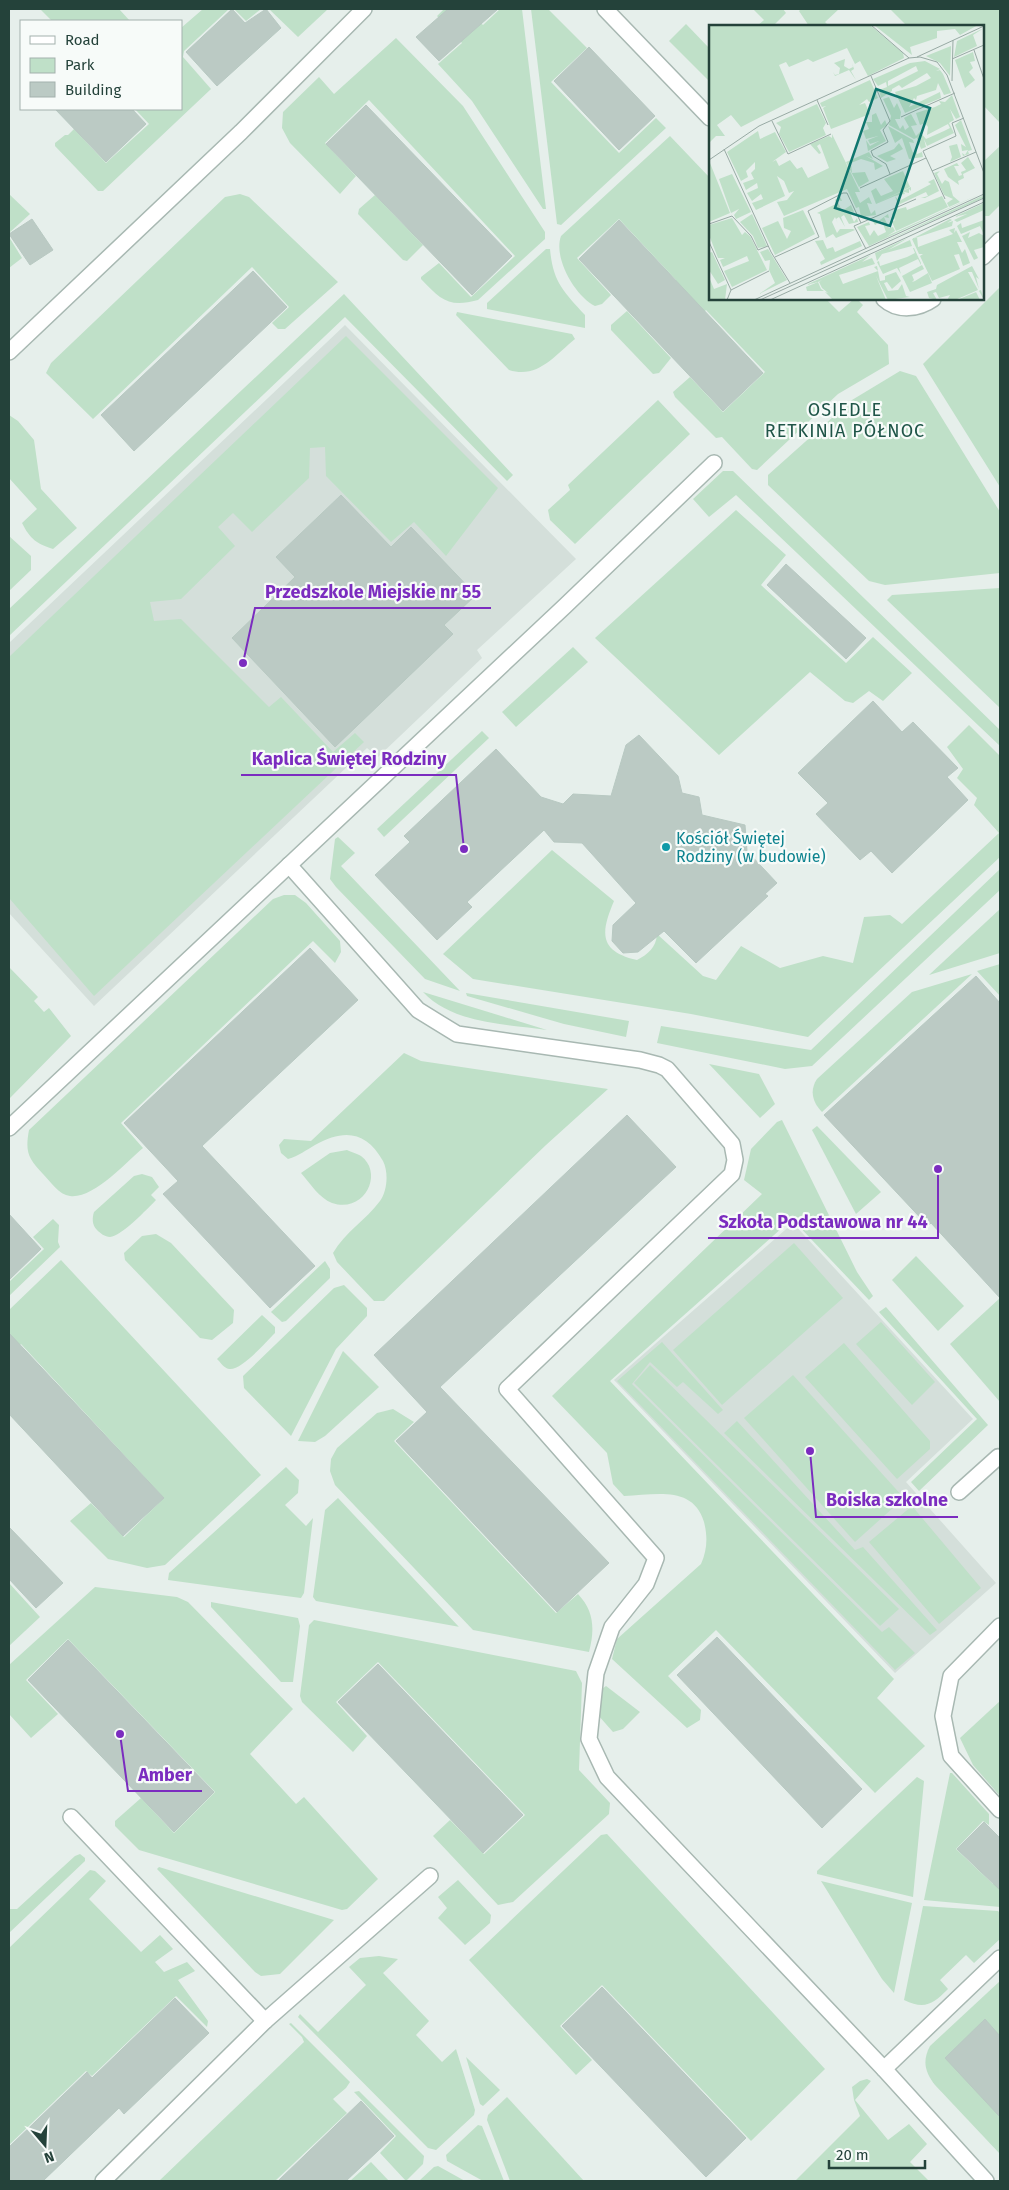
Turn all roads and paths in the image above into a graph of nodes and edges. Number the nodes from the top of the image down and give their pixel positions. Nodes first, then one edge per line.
1 (364, 9) edge
2 (605, 9) edge
3 (709, 117) edge
4 (1000, 240) edge
5 (984, 256) edge
6 (885, 300) edge
7 (932, 300) edge
8 (9, 352) edge
9 (714, 463) dead end
10 (289, 866) junction
11 (9, 1128) edge
12 (1000, 1458) edge
13 (959, 1492) dead end
14 (1000, 1626) edge
15 (1000, 1810) edge
16 (71, 1817) dead end
17 (430, 1876) dead end
18 (1000, 1958) edge
19 (265, 2022) junction
20 (884, 2069) junction
21 (103, 2181) edge
22 (986, 2181) edge

1 - 8 street
2 - 3 street
4 - 5 street
6 - 7 street
9 - 10 street
10 - 11 street
10 - 20 street
12 - 13 street
14 - 15 street
16 - 19 street
17 - 19 street
18 - 20 street
19 - 21 street
20 - 22 street

